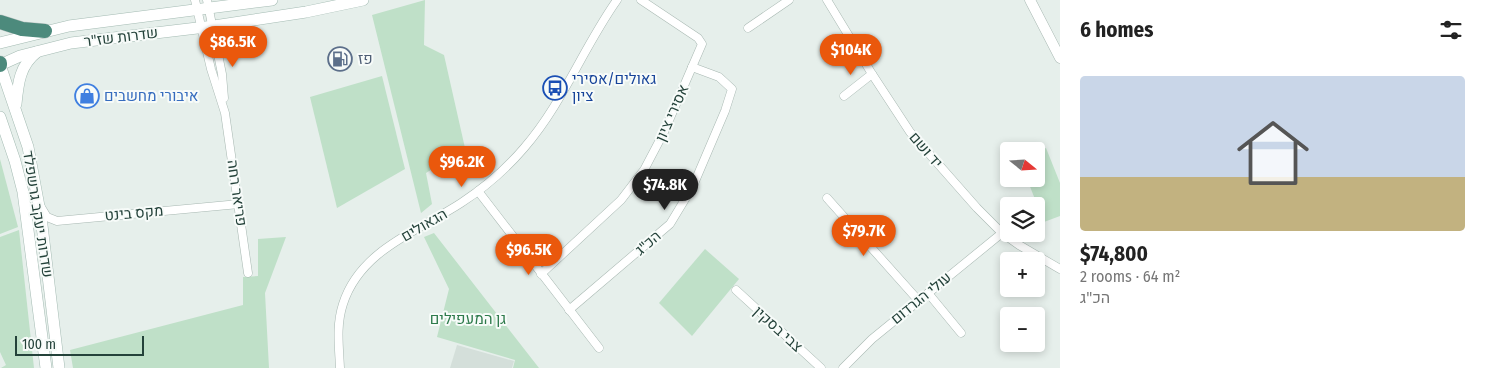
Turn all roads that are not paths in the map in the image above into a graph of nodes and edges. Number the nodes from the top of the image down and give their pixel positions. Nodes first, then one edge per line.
1 (272, 0) edge
2 (363, 0) edge
3 (617, 0) edge
4 (641, 0) edge
5 (789, 0) edge
6 (827, 0) edge
7 (1030, 0) edge
8 (208, 4) edge
9 (196, 5) edge
10 (0, 22) edge
11 (214, 26) junction
12 (201, 28) junction
13 (748, 28) dead end
14 (45, 31) junction
15 (0, 43) edge
16 (39, 50) junction
17 (1060, 58) edge
18 (0, 64) edge
19 (692, 67) junction
20 (872, 74) junction
21 (844, 96) dead end
22 (16, 106) junction
23 (225, 113) junction
24 (0, 117) edge
25 (478, 191) junction
26 (827, 198) dead end
27 (38, 200) junction
28 (239, 204) junction
29 (1000, 230) edge
30 (1000, 234) edge
31 (1018, 242) edge
32 (1060, 269) edge
33 (248, 272) dead end
34 (542, 274) junction
35 (736, 290) dead end
36 (928, 293) junction
37 (918, 300) junction
38 (569, 310) junction
39 (961, 333) dead end
40 (598, 348) dead end
41 (46, 368) edge
42 (59, 368) edge
43 (340, 368) edge
44 (821, 368) edge
45 (843, 368) edge

1 - 8 main road, שדרות שז"ר
2 - 11 main road, שדרות שז"ר
3 - 25 street, הגאולים
4 - 19 street, אסירי ציון
5 - 13 street
6 - 20 street, יד ושם
7 - 17 street
8 - 9 main road, שדרות שז"ר
8 - 11 street, פריאר רחה
9 - 12 street, פריאר רחה
9 - 14 main road, שדרות שז"ר
10 - 14 highway
11 - 12 main road, שדרות שז"ר
11 - 23 street, פריאר רחה
12 - 16 main road, שדרות שז"ר
12 - 23 street, פריאר רחה
14 - 15 main road, שדרות שז"ר
16 - 18 main road, שדרות שז"ר
16 - 22 main road
18 - 22 main road, שדרות יעקב גרשפלד
19 - 34 street, אסירי ציון
19 - 38 street, הכ"ג
20 - 21 street
20 - 29 street, יד ושם
22 - 27 main road, שדרות יעקב גרשפלד
23 - 28 street, פריאר רחה
24 - 41 main road, שדרות יעקב גרשפלד
25 - 34 street
25 - 43 street, הגאולים
26 - 37 street
27 - 28 street, מקס בינט
27 - 42 main road, שדרות יעקב גרשפלד
28 - 33 street, פריאר רחה
30 - 36 street, עולי הגרדום
31 - 32 street, יד ושם
34 - 38 street
35 - 44 street, צבי בסקין
36 - 37 street, עולי הגרדום
36 - 39 street
37 - 45 street, עולי הגרדום
38 - 40 street

